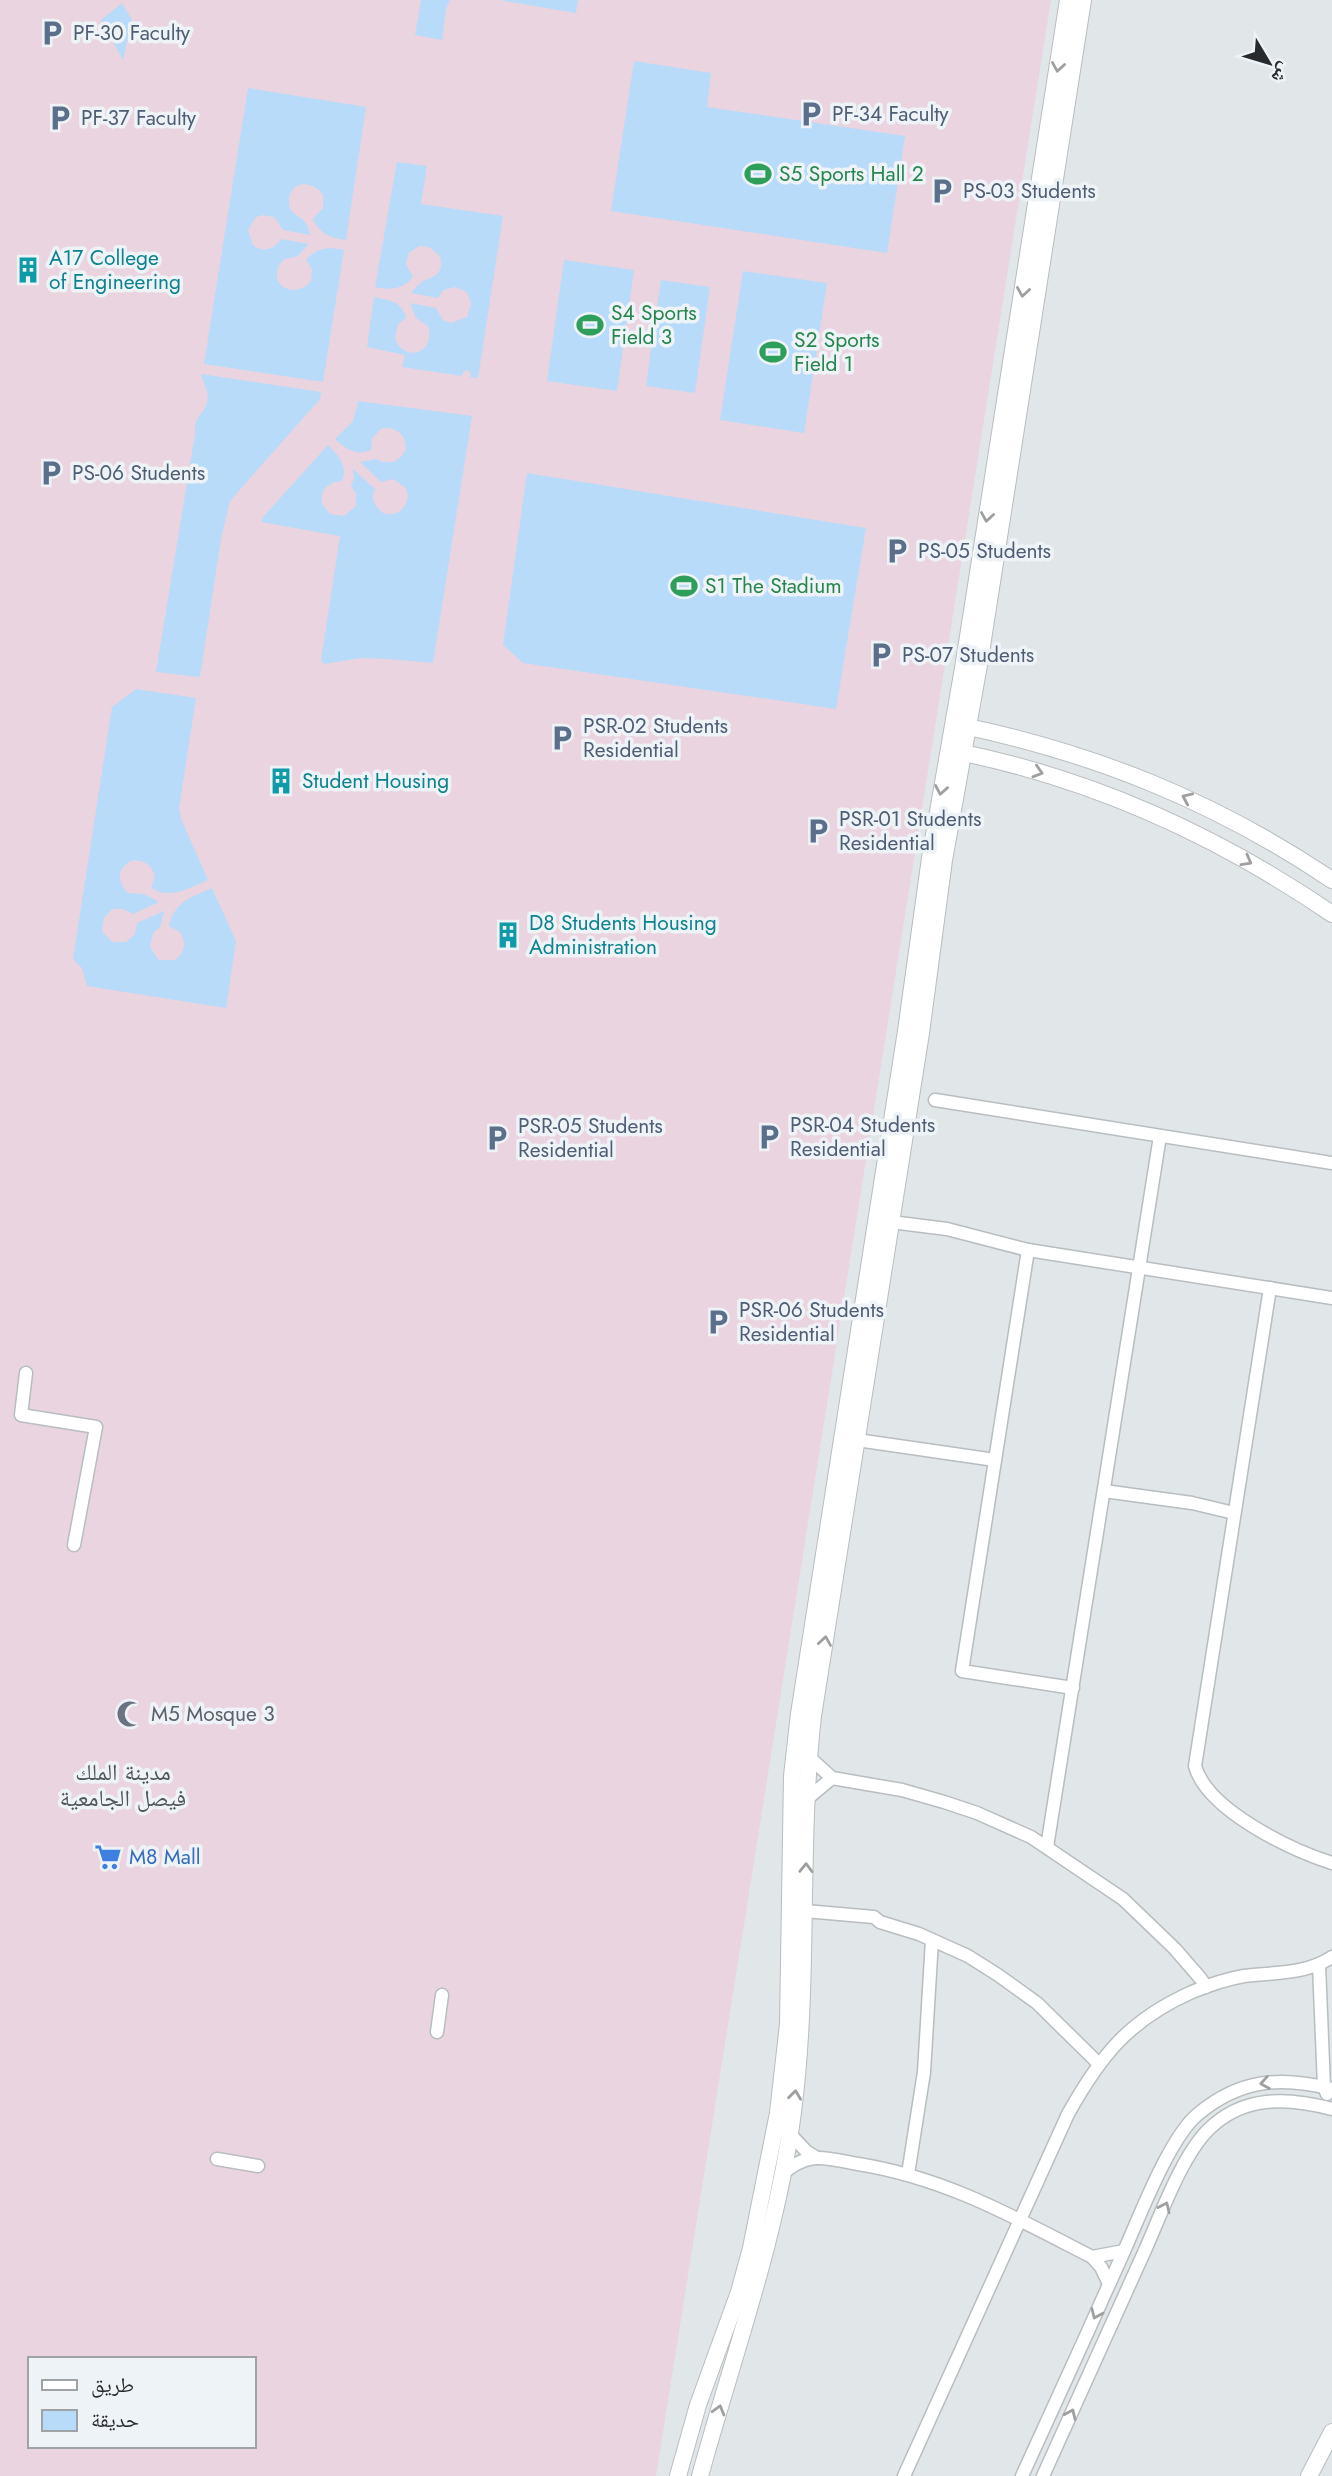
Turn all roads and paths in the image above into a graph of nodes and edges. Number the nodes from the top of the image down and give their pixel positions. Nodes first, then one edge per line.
1 (1068, 0) edge
2 (1083, 0) edge
3 (960, 725) junction
4 (955, 752) junction
5 (1332, 880) edge
6 (1332, 914) edge
7 (934, 1100) dead end
8 (1160, 1136) junction
9 (1332, 1163) edge
10 (891, 1222) junction
11 (1028, 1250) junction
12 (1140, 1267) junction
13 (1270, 1288) junction
14 (1332, 1298) edge
15 (26, 1373) dead end
16 (857, 1440) junction
17 (995, 1460) junction
18 (1104, 1491) junction
19 (1234, 1513) junction
20 (74, 1545) dead end
21 (1073, 1688) junction
22 (809, 1757) junction
23 (832, 1778) junction
24 (807, 1799) junction
25 (1047, 1847) junction
26 (1332, 1863) edge
27 (805, 1911) junction
28 (932, 1940) junction
29 (1332, 1957) edge
30 (1319, 1965) junction
31 (1206, 1987) junction
32 (442, 1996) dead end
33 (437, 2032) dead end
34 (1100, 2064) junction
35 (1328, 2088) edge
36 (1332, 2103) edge
37 (1332, 2109) edge
38 (790, 2134) junction
39 (817, 2158) junction
40 (217, 2159) dead end
41 (258, 2166) dead end
42 (782, 2174) junction
43 (908, 2174) junction
44 (1020, 2220) junction
45 (1124, 2251) junction
46 (1092, 2257) junction
47 (1109, 2284) junction
48 (1332, 2432) edge
49 (678, 2476) edge
50 (700, 2476) edge
51 (904, 2476) edge
52 (1022, 2476) edge
53 (1043, 2476) edge
54 (1308, 2476) edge

1 -> 3 main road
2 - 3 main road
3 - 4 main road
5 -> 3 main road
4 -> 6 main road
4 - 10 main road
4 -> 49 main road
7 - 8 street
8 - 9 street
8 - 12 street
10 - 11 street
10 - 16 main road
11 - 12 street
11 - 17 street
12 - 13 street
12 - 18 street
13 - 14 street
13 - 19 street
15 - 20 street
16 - 17 street
22 -> 16 main road
17 - 21 street
18 - 19 street
18 - 21 street
19 - 26 street
21 - 25 street
22 - 23 street
22 - 24 main road
23 - 24 street
23 - 25 street
27 -> 24 main road
25 - 31 street
27 - 28 street
38 -> 27 main road
28 - 34 street
28 - 43 street
29 - 30 street
30 - 31 street
30 - 35 street
31 - 34 street
32 - 33 street
34 - 44 street
35 - 36 street
35 -> 45 street
53 -> 37 street
38 - 39 street
38 - 42 main road
39 - 42 street
39 - 43 street
40 - 41 street
50 -> 42 main road
43 - 44 street
44 - 46 street
44 - 51 street
45 - 46 street
45 - 47 street
46 - 47 street
47 -> 52 street
48 - 54 main road

